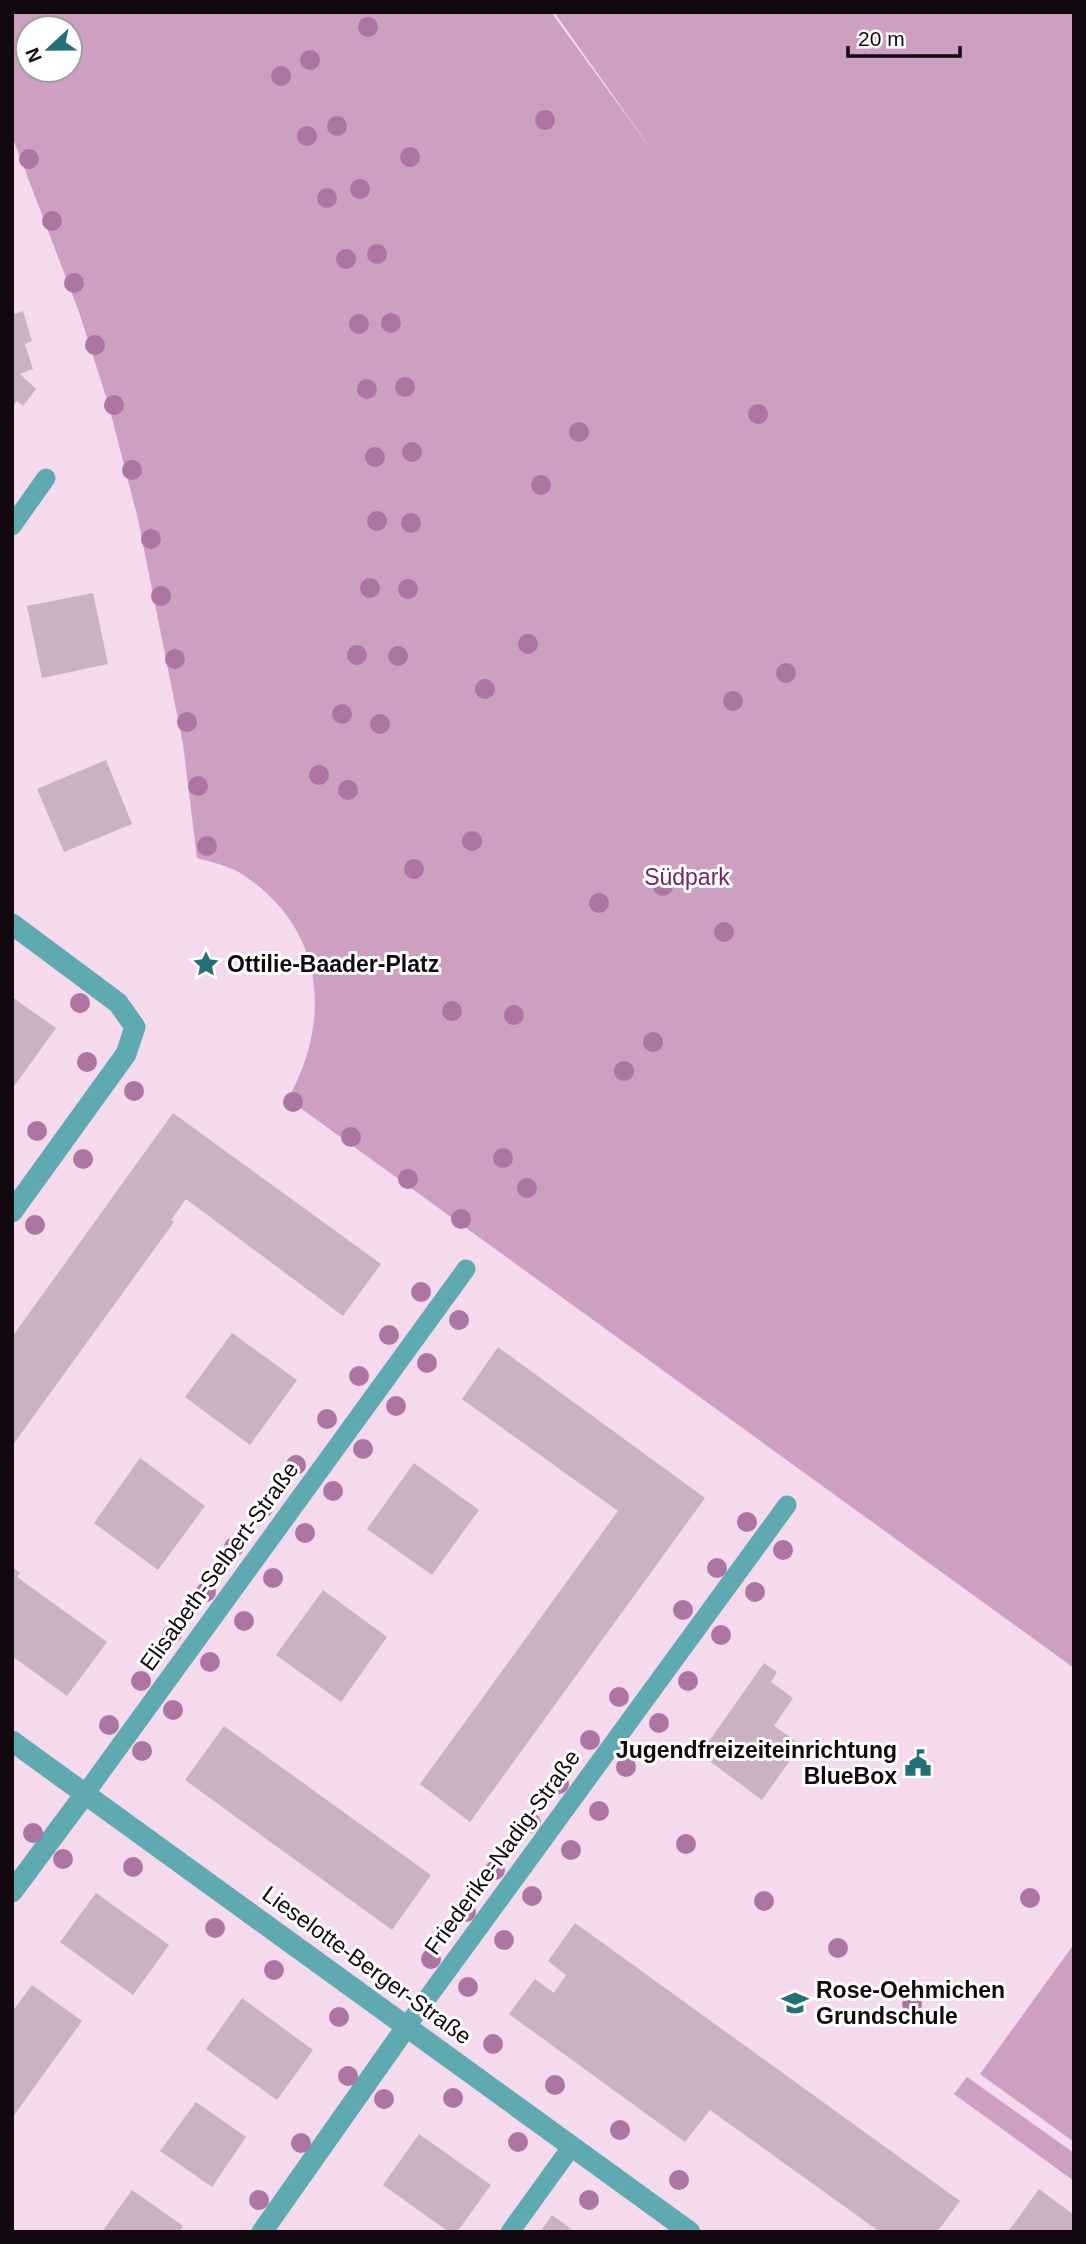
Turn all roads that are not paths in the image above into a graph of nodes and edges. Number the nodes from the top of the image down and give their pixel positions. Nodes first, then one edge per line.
1 (46, 478) dead end
2 (12, 526) edge
3 (12, 924) edge
4 (12, 1212) edge
5 (466, 1269) dead end
6 (787, 1504) dead end
7 (12, 1741) edge
8 (85, 1794) junction
9 (12, 1892) edge
10 (407, 2026) junction
11 (572, 2146) junction
12 (262, 2232) edge
13 (510, 2232) edge
14 (690, 2232) edge

1 - 2 lane
3 - 4 street
5 - 8 lane, Elisabeth-Selbert-Straße
6 - 10 lane, Friederike-Nadig-Straße
7 - 8 street, Lieselotte-Berger-Straße
8 - 9 street, Elisabeth-Selbert-Straße
8 - 10 street, Lieselotte-Berger-Straße
10 - 11 street, Lieselotte-Berger-Straße
10 - 12 street, Friederike-Nadig-Straße
11 - 13 lane
11 - 14 street, Lieselotte-Berger-Straße

